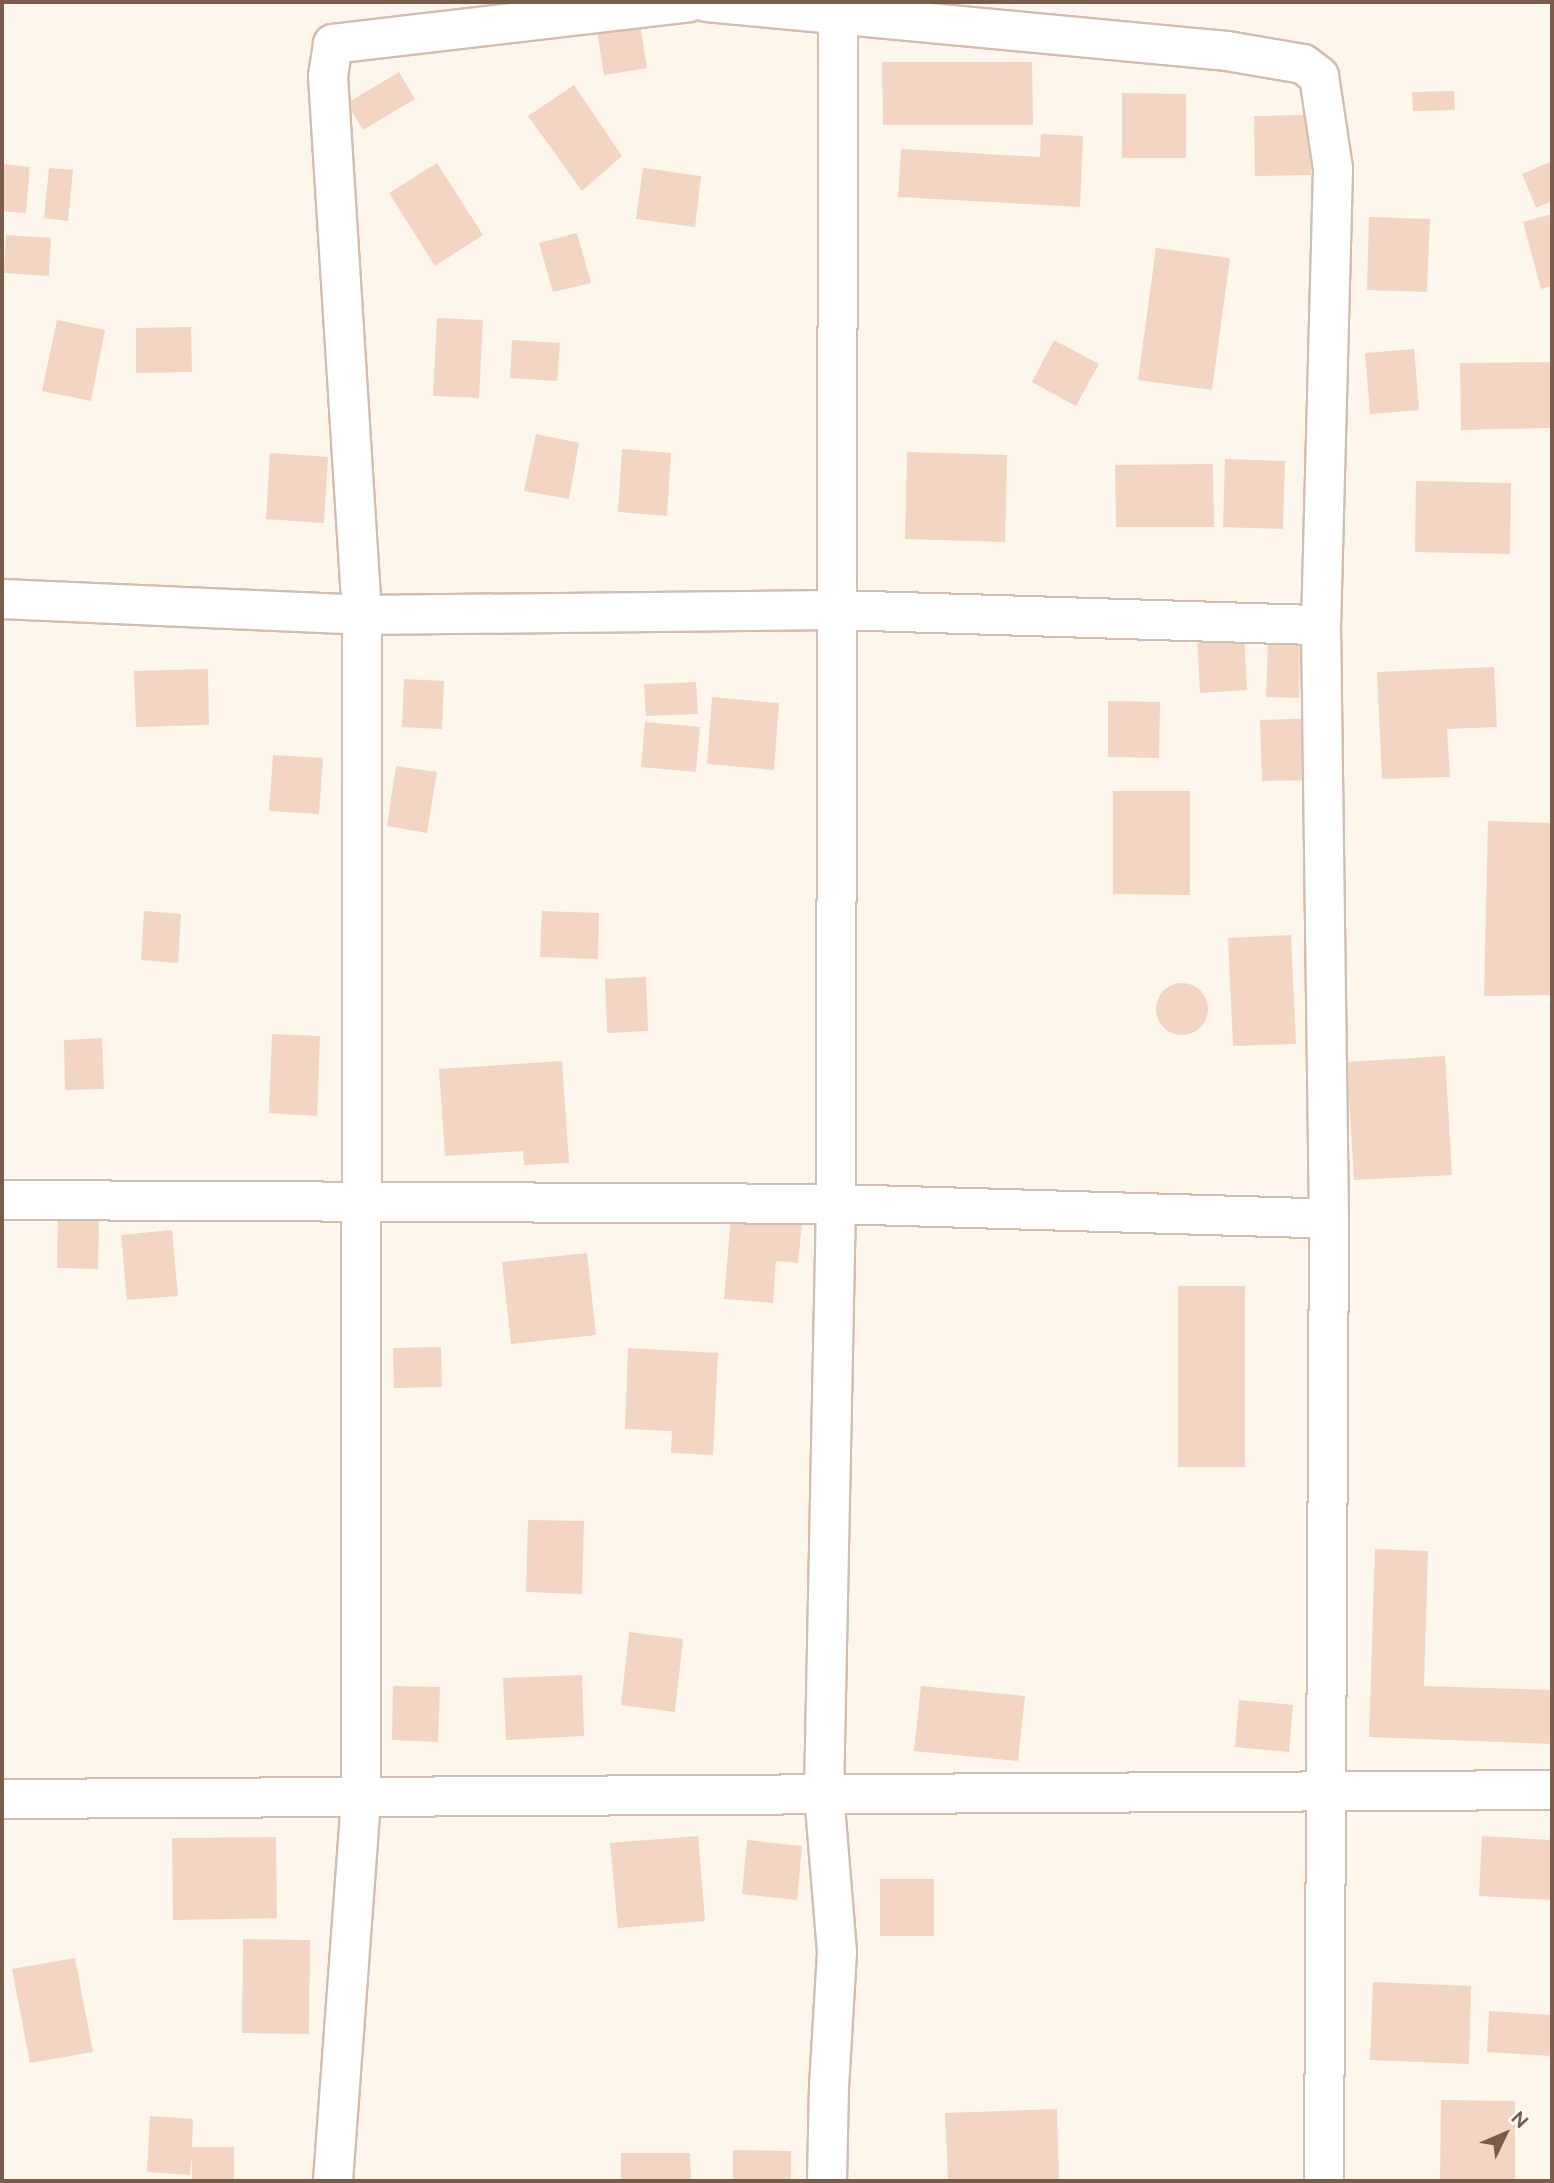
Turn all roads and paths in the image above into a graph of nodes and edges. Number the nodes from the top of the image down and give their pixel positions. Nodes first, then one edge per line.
1 (689, 2) edge
2 (706, 2) edge
3 (838, 8) edge
4 (2, 599) edge
5 (837, 610) junction
6 (362, 615) junction
7 (1321, 625) junction
8 (2, 1200) edge
9 (359, 1200) junction
10 (836, 1204) junction
11 (1329, 1219) junction
12 (1552, 1790) edge
13 (1326, 1791) junction
14 (824, 1795) junction
15 (361, 1796) junction
16 (2, 1799) edge
17 (333, 2181) edge
18 (827, 2181) edge
19 (1324, 2181) edge

1 - 6 street
2 - 3 street
3 - 5 street
3 - 7 street
4 - 6 street
5 - 6 street
5 - 7 street
5 - 10 street
6 - 9 street
7 - 11 street
8 - 9 street
9 - 10 street
9 - 15 street
10 - 11 street
10 - 14 street
11 - 13 street
12 - 13 street
13 - 14 street
13 - 19 street
14 - 15 street
14 - 18 street
15 - 16 street
15 - 17 street

